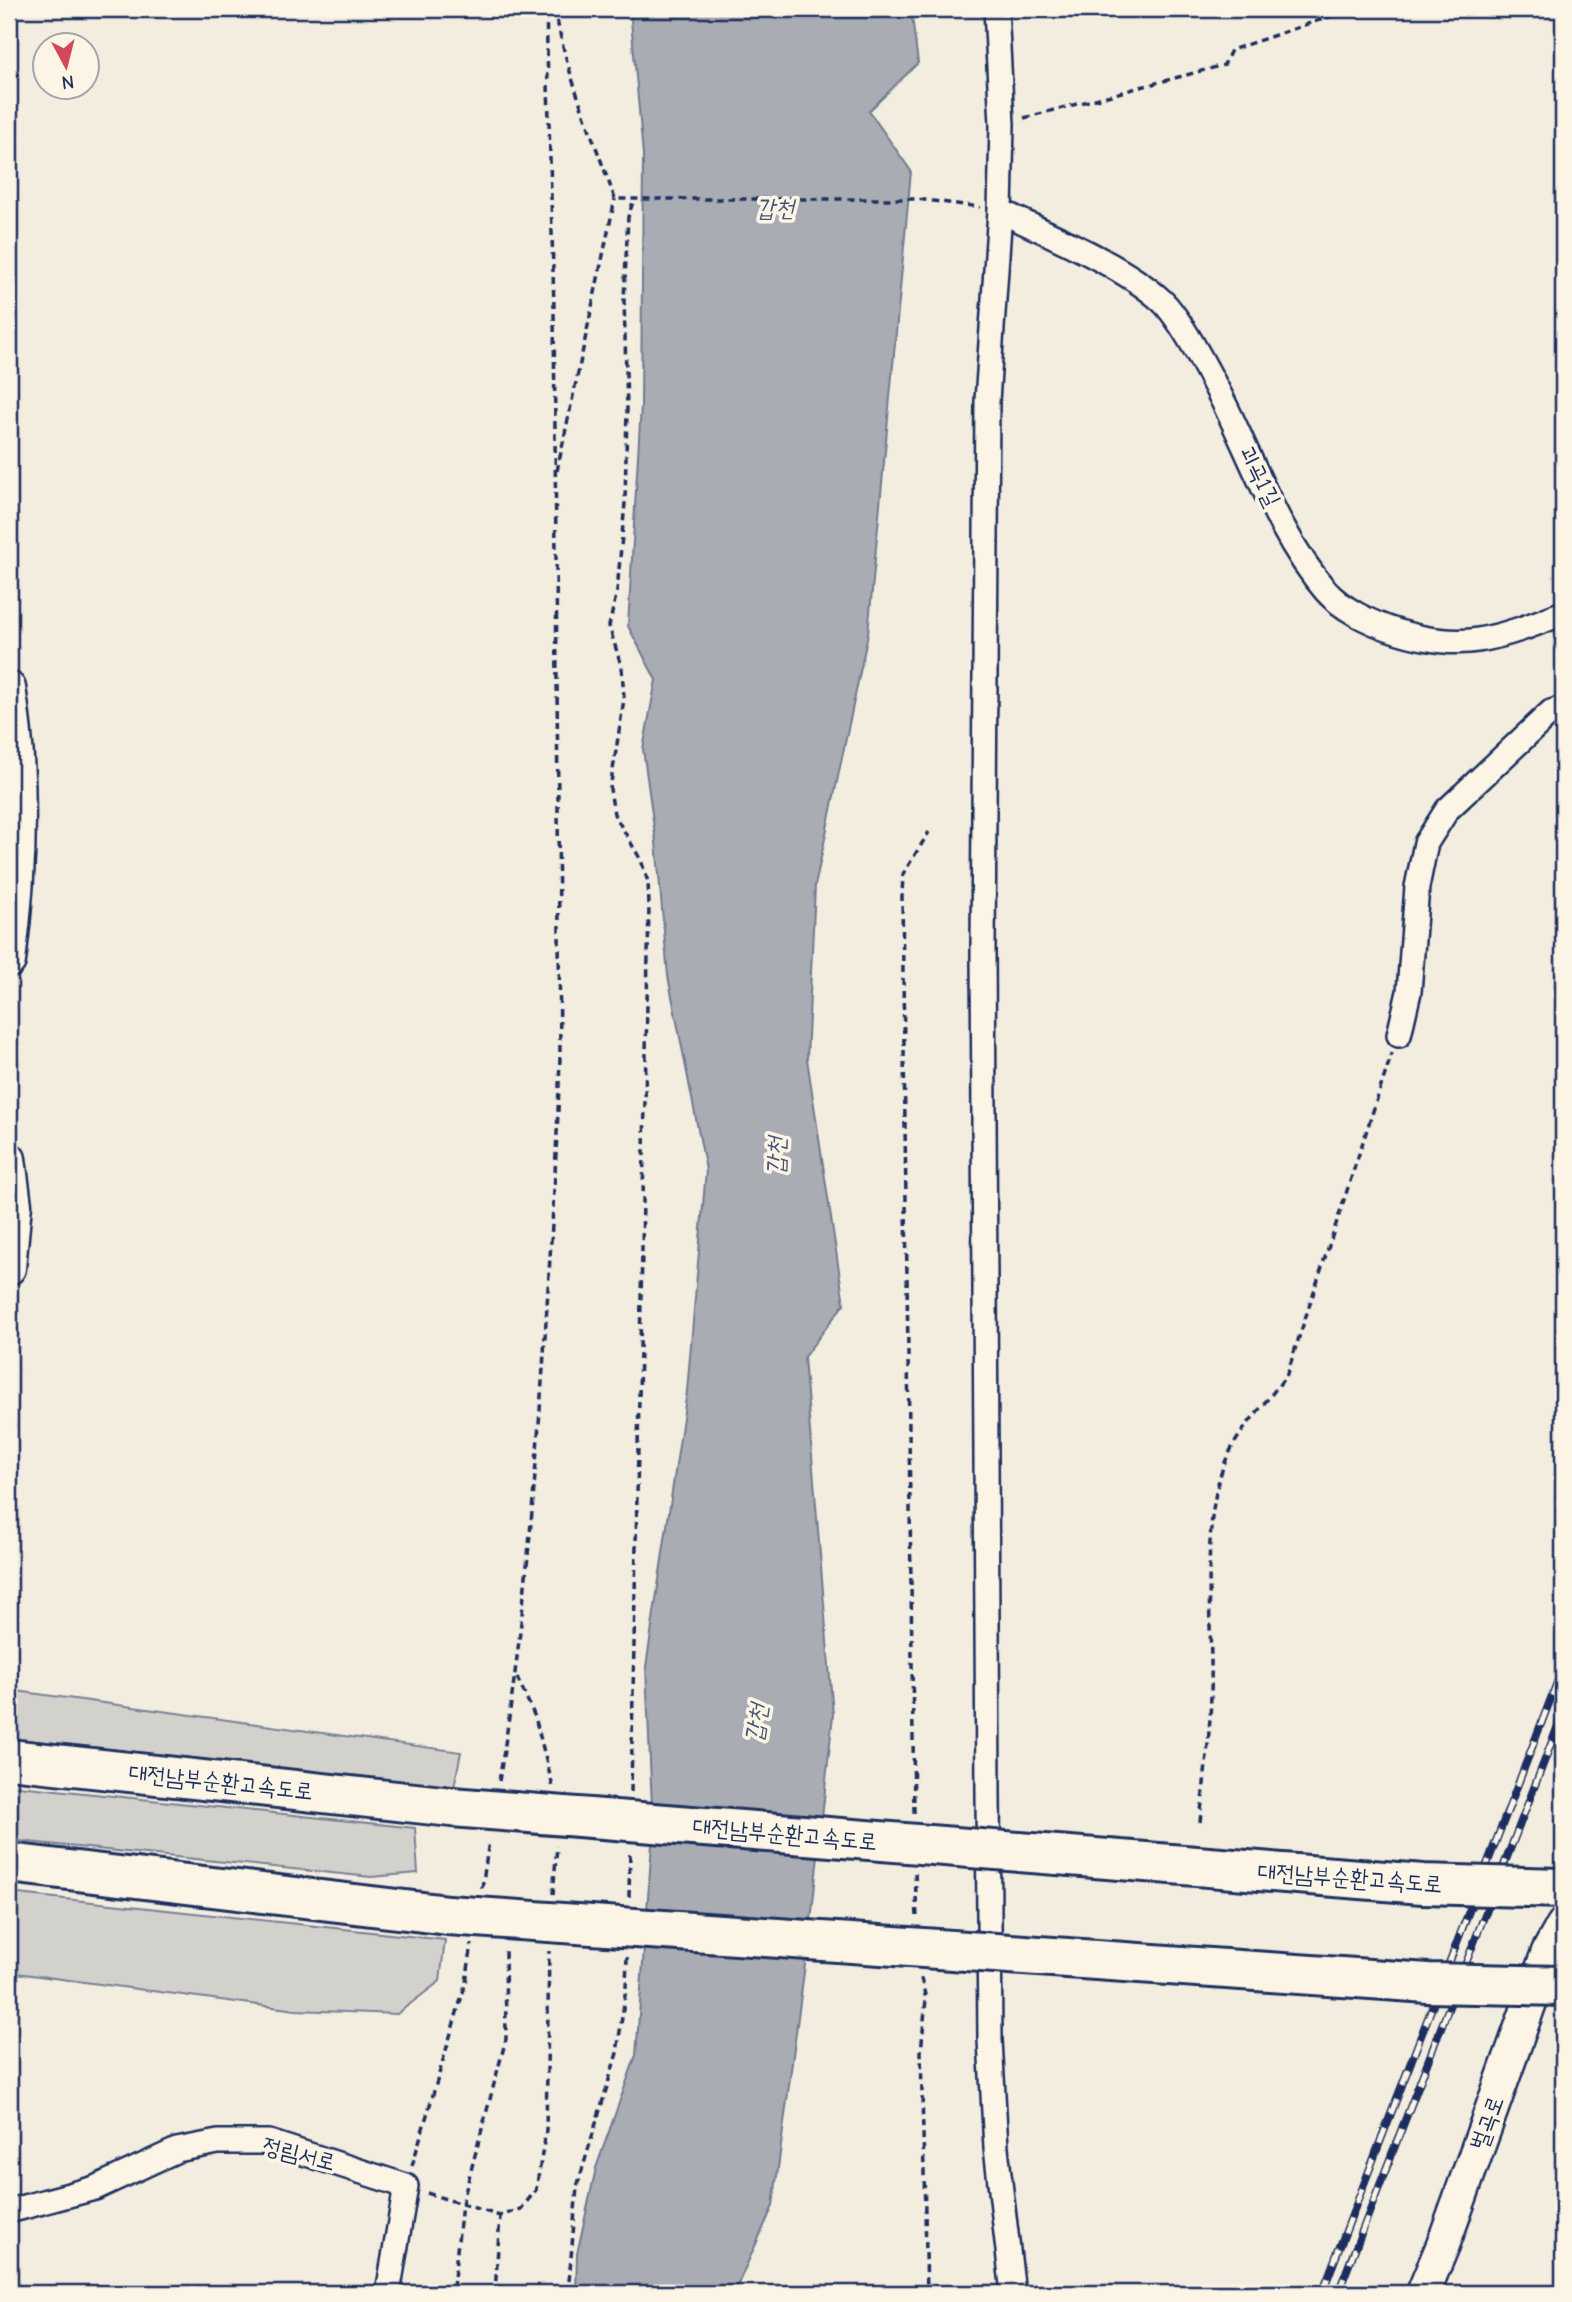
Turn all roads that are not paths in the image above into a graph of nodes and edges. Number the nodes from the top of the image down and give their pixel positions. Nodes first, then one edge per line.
1 (996, 9) edge
2 (1000, 211) junction
3 (1563, 613) edge
4 (9, 688) edge
5 (1563, 708) edge
6 (9, 961) edge
7 (1399, 1035) road end
8 (9, 1159) edge
9 (9, 1268) edge
10 (9, 1759) edge
11 (9, 1863) edge
12 (1563, 1888) edge
13 (1563, 1915) edge
14 (1563, 1924) edge
15 (1556, 1946) edge
16 (1563, 1986) edge
17 (9, 2211) edge
18 (388, 2293) edge
19 (1013, 2293) edge
20 (1423, 2293) edge

1 - 2 street
2 - 3 street, 괴곡1길
2 - 19 street
4 - 6 street
5 - 7 street
8 - 9 street
10 - 12 highway, 대전남부순환고속도로, bridge
11 - 16 highway, bridge
13 - 15 street, 벌곡로
14 - 15 street, 벌곡로
15 - 20 street, 벌곡로
17 - 18 street, 정림서로

